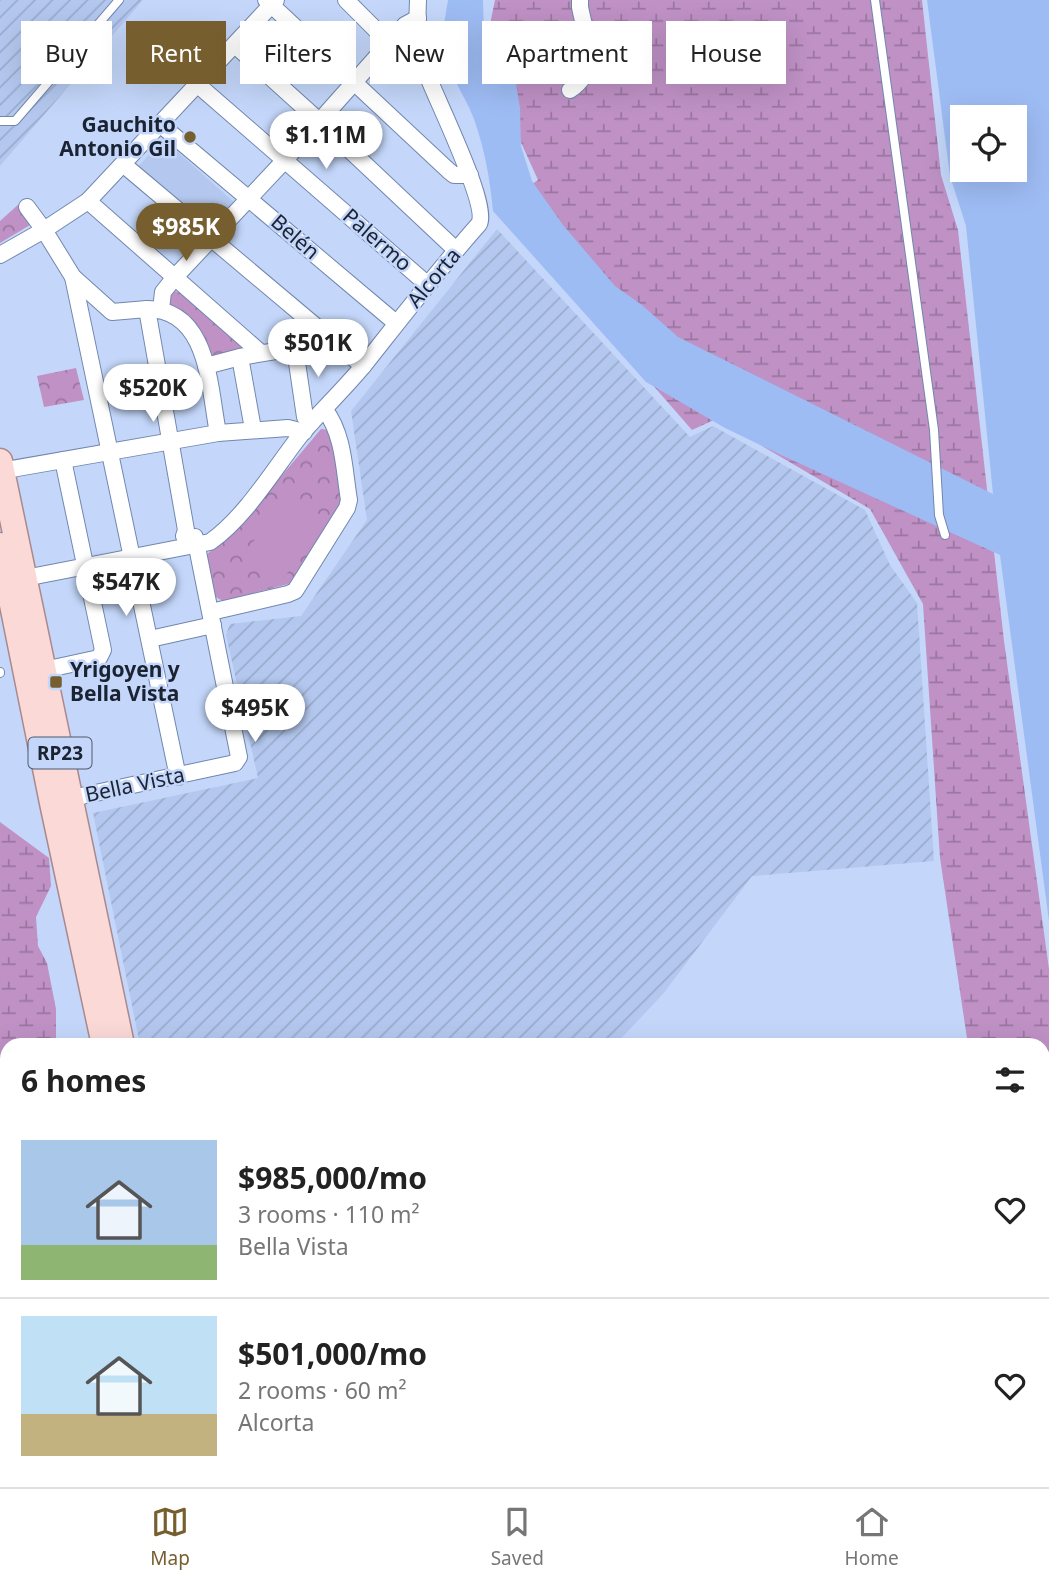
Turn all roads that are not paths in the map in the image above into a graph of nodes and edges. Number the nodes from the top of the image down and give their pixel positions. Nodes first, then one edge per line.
1 (119, 0) edge
2 (346, 0) edge
3 (418, 0) edge
4 (580, 0) edge
5 (875, 0) edge
6 (271, 2) edge
7 (418, 18) junction
8 (291, 21) edge
9 (412, 21) edge
10 (370, 24) edge
11 (235, 45) junction
12 (370, 64) edge
13 (356, 79) edge
14 (356, 83) edge
15 (351, 84) edge
16 (198, 85) junction
17 (570, 90) dead end
18 (0, 121) edge
19 (319, 121) junction
20 (161, 125) junction
21 (285, 160) junction
22 (124, 165) junction
23 (470, 175) junction
24 (249, 198) junction
25 (88, 201) junction
26 (27, 207) dead end
27 (44, 230) junction
28 (212, 238) junction
29 (456, 250) junction
30 (0, 255) edge
31 (73, 277) junction
32 (175, 278) junction
33 (428, 285) junction
34 (154, 309) junction
35 (112, 312) junction
36 (83, 317) junction
37 (396, 323) junction
38 (333, 340) junction
39 (295, 348) junction
40 (261, 353) junction
41 (240, 357) junction
42 (205, 366) junction
43 (363, 366) junction
44 (325, 410) junction
45 (308, 428) junction
46 (253, 429) junction
47 (218, 433) junction
48 (170, 440) junction
49 (111, 452) junction
50 (63, 460) junction
51 (1, 467) edge
52 (945, 535) dead end
53 (192, 538) junction
54 (0, 545) edge
55 (131, 552) junction
56 (85, 561) junction
57 (24, 573) junction
58 (212, 618) junction
59 (150, 639) junction
60 (44, 670) junction
61 (178, 776) junction
62 (61, 801) junction
63 (103, 1038) edge
64 (120, 1038) edge

1 - 18 lane
2 - 10 street
3 - 7 street
4 - 17 street
5 - 52 lane
6 - 8 street
6 - 11 street
7 - 9 street
7 - 23 street
11 - 16 street
11 - 19 street
12 - 13 street
14 - 23 street
15 - 19 street
16 - 20 street
16 - 21 street, Palermo
19 - 21 street
19 - 29 street
20 - 22 street
20 - 24 street, Belén
21 - 24 street
21 - 33 street, Palermo
22 - 25 street
22 - 28 street
23 - 29 street, Alcorta
24 - 28 street
24 - 37 street, Belén
25 - 27 street
25 - 32 street
26 - 27 street
27 - 30 street
27 - 31 street
28 - 32 street
28 - 38 street
29 - 33 street, Alcorta
31 - 35 street
31 - 36 street
32 - 34 street
32 - 40 street
33 - 37 street, Alcorta
34 - 35 street
34 - 42 street
34 - 48 street, Bella Vista
35 - 36 street
36 - 49 street
37 - 43 street, Alcorta
38 - 39 street
38 - 43 street
39 - 40 street
39 - 45 street
40 - 41 street
41 - 42 street
41 - 46 street
42 - 47 street
43 - 44 street, Alcorta
44 - 45 street, Alcorta
44 - 58 street
45 - 46 street
45 - 53 street, Alcorta
46 - 47 street
47 - 48 street
48 - 49 street
48 - 53 street, Bella Vista
49 - 50 street
49 - 55 street
50 - 51 street
50 - 56 street
51 - 57 main road, RP23
53 - 55 street, Alcorta
53 - 58 street, Bella Vista
54 - 62 main road, RP23
55 - 56 street, Alcorta
55 - 59 street
56 - 57 street, Alcorta
56 - 60 street
57 - 60 main road, RP23
58 - 59 street
58 - 61 street, Bella Vista
59 - 61 street
60 - 62 main road, RP23
61 - 62 street, Bella Vista
62 - 63 main road, RP23
62 - 64 main road, RP23

